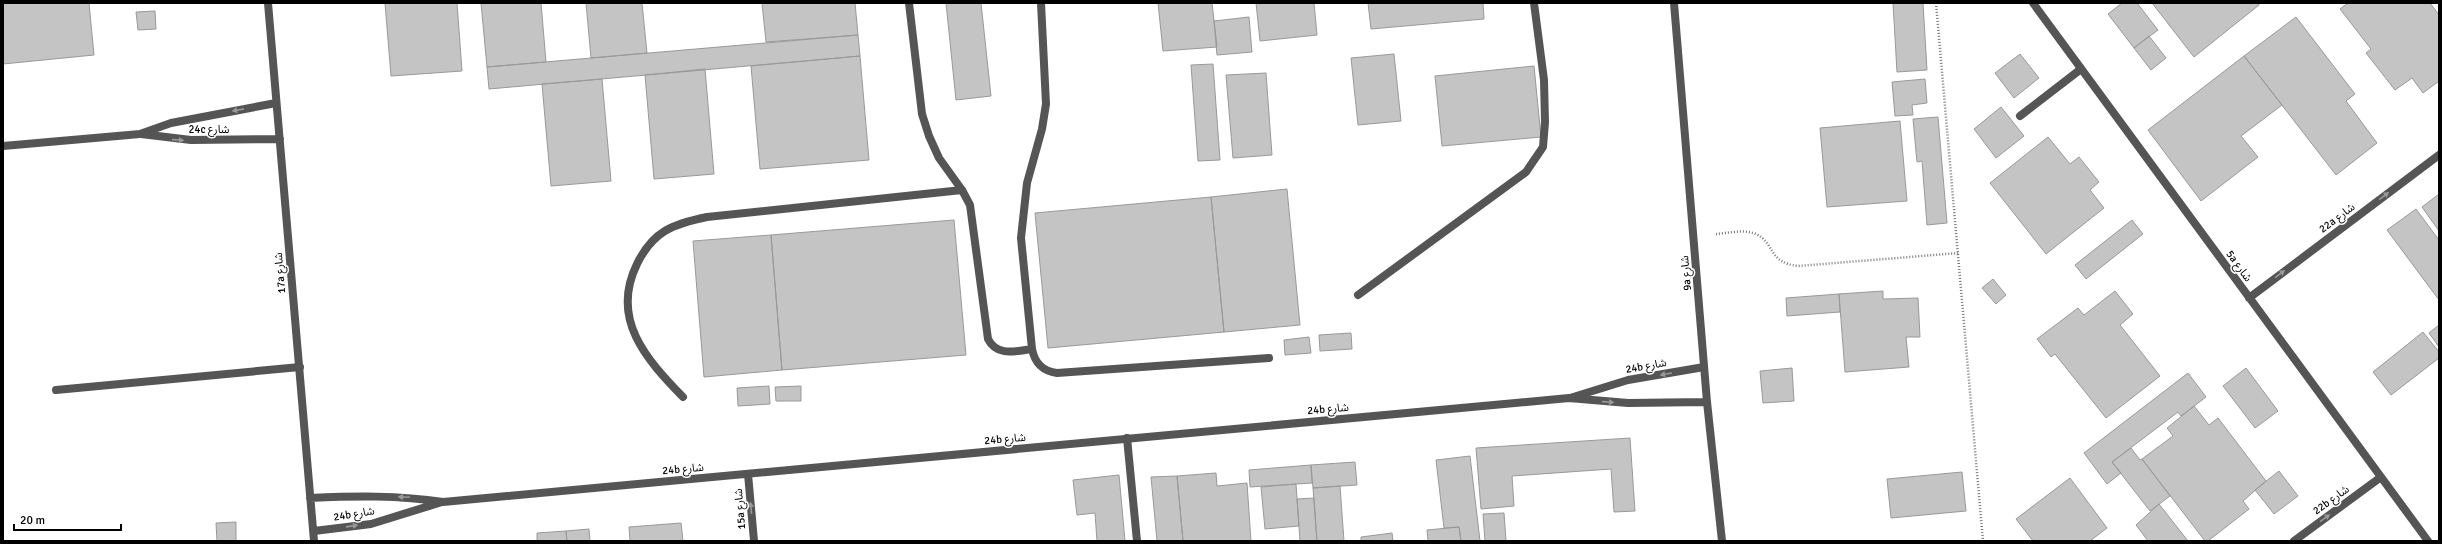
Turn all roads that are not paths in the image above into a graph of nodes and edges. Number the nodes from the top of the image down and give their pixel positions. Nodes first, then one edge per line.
1 (268, 3) edge
2 (909, 3) edge
3 (1041, 3) edge
4 (1534, 3) edge
5 (1674, 3) edge
6 (2033, 3) edge
7 (2081, 69) junction
8 (276, 103) junction
9 (2020, 116) dead end
10 (140, 134) junction
11 (280, 139) junction
12 (3, 146) edge
13 (2439, 155) edge
14 (962, 190) junction
15 (1358, 295) dead end
16 (2249, 298) junction
17 (1032, 349) junction
18 (1269, 358) dead end
19 (300, 367) junction
20 (1704, 367) junction
21 (56, 390) dead end
22 (684, 397) dead end
23 (1569, 398) junction
24 (1707, 402) junction
25 (1127, 438) junction
26 (748, 474) junction
27 (2381, 477) junction
28 (310, 498) junction
29 (443, 502) junction
30 (314, 531) junction
31 (314, 541) edge
32 (754, 541) edge
33 (1137, 541) edge
34 (1722, 541) edge
35 (2294, 541) edge
36 (2428, 541) edge

1 - 8 street, 17a شارع
2 - 14 street
3 - 17 street
4 - 15 street
5 - 20 street, 9a شارع
6 - 7 street, 5a شارع
7 - 9 street
7 - 16 street, 5a شارع
8 -> 10 street, 24c شارع
8 - 11 street, 17a شارع
10 -> 11 street, 24c شارع
10 - 12 street, 24c شارع
11 - 19 street, 17a شارع
16 -> 13 street, 22a شارع
14 - 17 street
14 - 22 street
16 - 27 street, 5a شارع
17 - 18 street
19 - 21 street
19 - 28 street, 17a شارع
20 -> 23 street, 24b شارع
20 - 24 street, 9a شارع
23 -> 24 street, 24b شارع
23 - 25 street, 24b شارع
24 - 34 street, 9a شارع
25 - 26 street, 24b شارع
25 - 33 street
26 - 29 street, 24b شارع
32 -> 26 street, 15a شارع
35 -> 27 street, 22b شارع
27 - 36 street, 5a شارع
29 -> 28 street, 24b شارع
28 - 30 street, 17a شارع
30 -> 29 street, 24b شارع
30 - 31 street, 17a شارع

